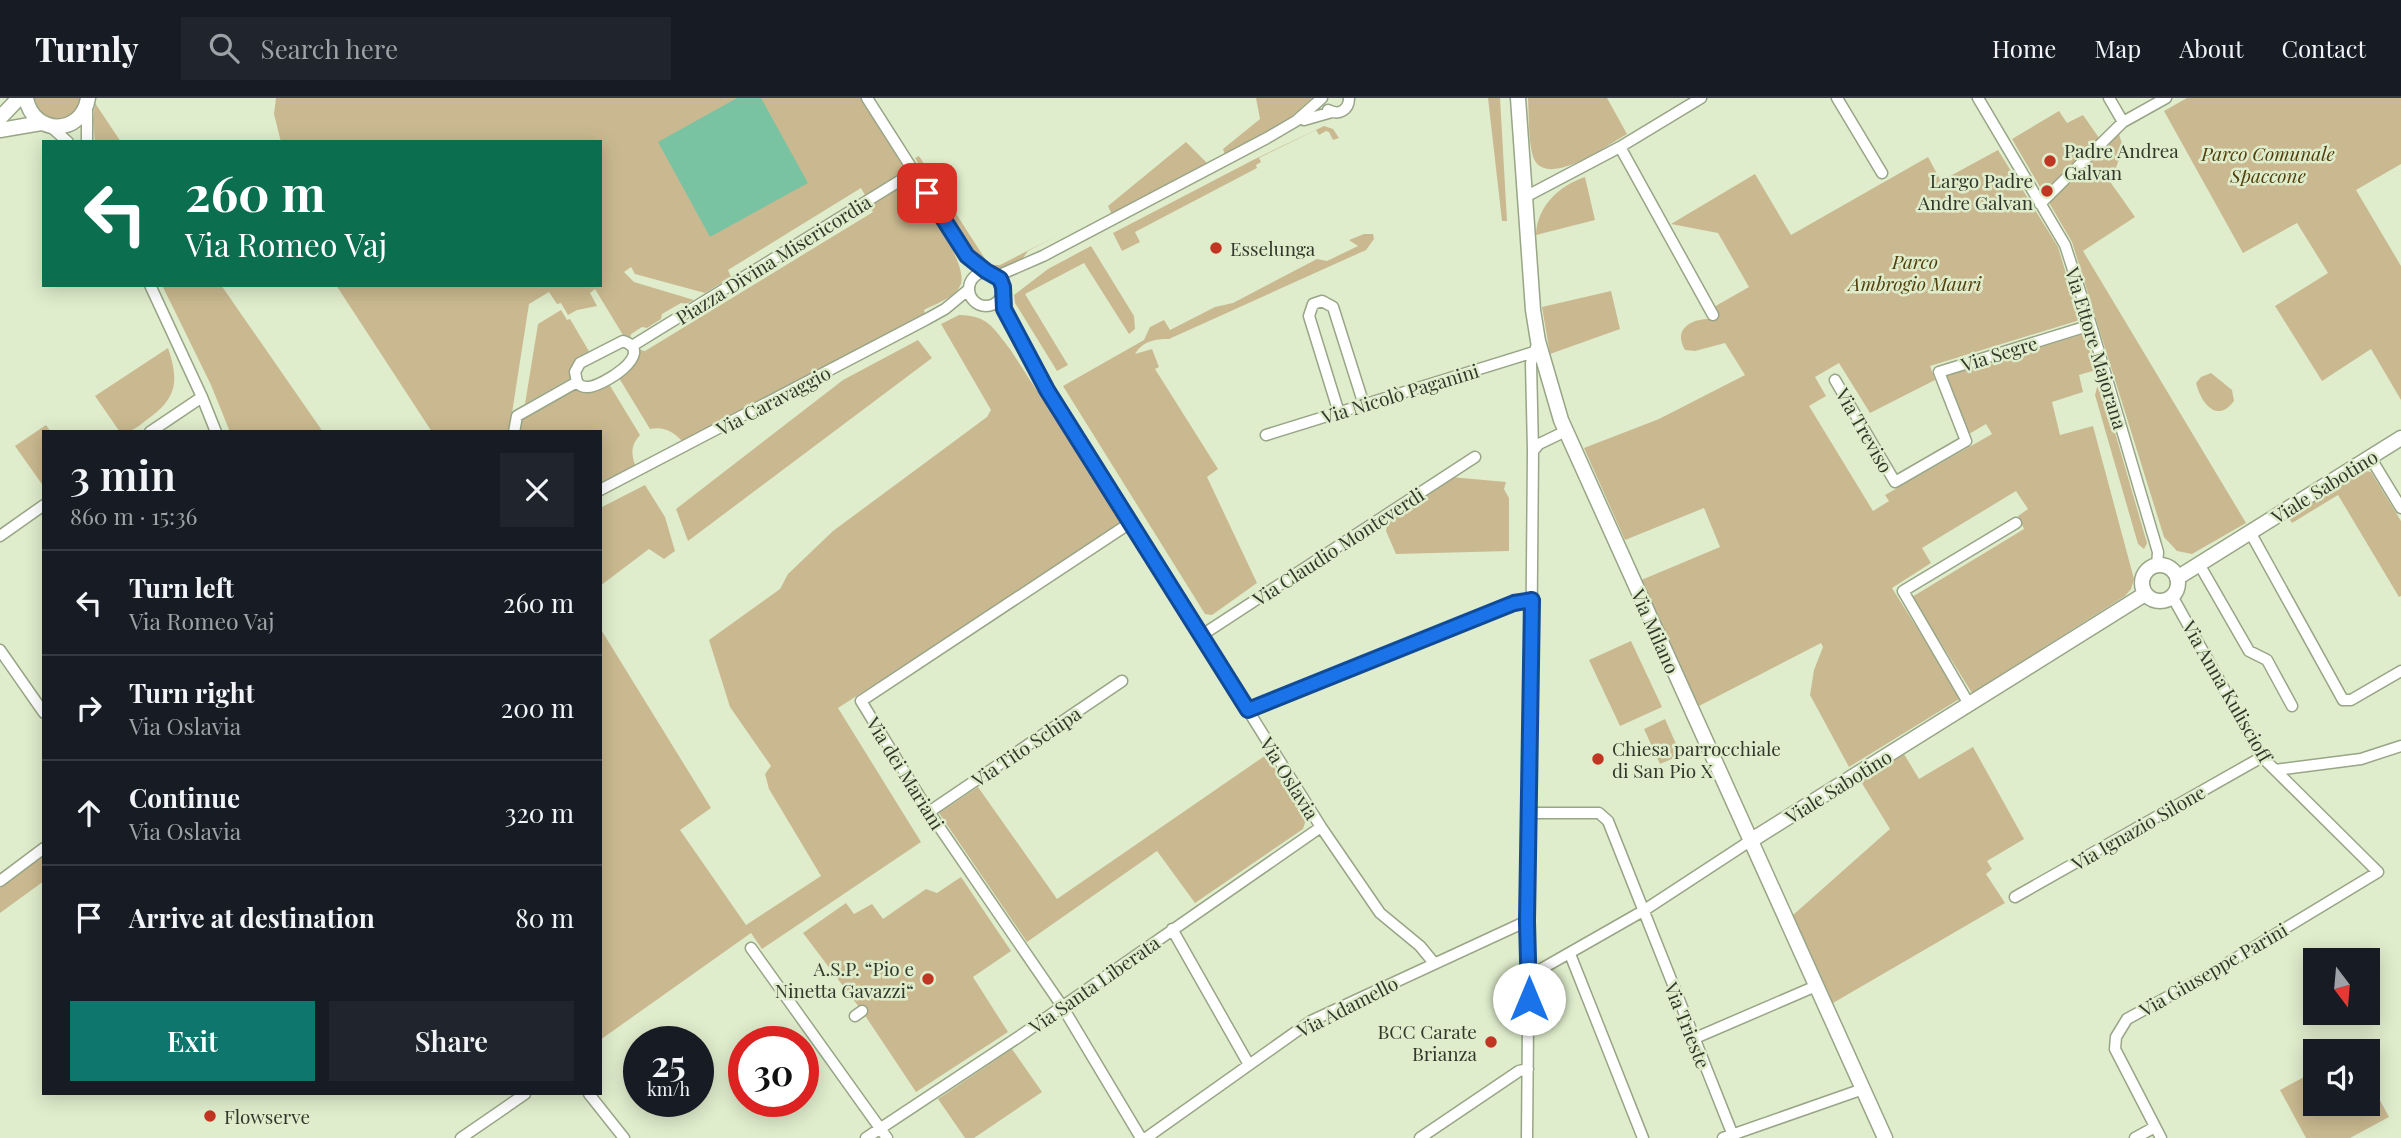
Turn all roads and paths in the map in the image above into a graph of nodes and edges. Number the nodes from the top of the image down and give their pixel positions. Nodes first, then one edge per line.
1 (19, 98) edge
2 (26, 98) edge
3 (867, 98) edge
4 (1323, 98) edge
5 (1518, 98) edge
6 (1701, 98) edge
7 (1837, 98) edge
8 (1978, 98) edge
9 (2109, 98) edge
10 (2166, 98) edge
11 (1352, 99) edge
12 (88, 101) edge
13 (1332, 112) junction
14 (0, 118) edge
15 (2123, 122) junction
16 (46, 125) junction
17 (0, 130) edge
18 (1267, 138) junction
19 (65, 140) edge
20 (88, 140) edge
21 (1620, 147) junction
22 (914, 172) junction
23 (1882, 173) dead end
24 (1527, 196) junction
25 (2040, 204) junction
26 (967, 256) junction
27 (1043, 256) junction
28 (991, 273) junction
29 (970, 284) junction
30 (151, 287) edge
31 (1003, 290) junction
32 (980, 304) junction
33 (945, 309) junction
34 (1713, 315) dead end
35 (2091, 325) junction
36 (1012, 327) junction
37 (632, 346) junction
38 (1536, 346) junction
39 (1835, 380) dead end
40 (576, 382) junction
41 (202, 397) junction
42 (1364, 405) junction
43 (1339, 413) junction
44 (153, 430) edge
45 (215, 430) edge
46 (514, 430) edge
47 (1566, 431) junction
48 (1266, 435) dead end
49 (2401, 438) edge
50 (1966, 441) joint
51 (1533, 451) junction
52 (1475, 457) dead end
53 (2370, 457) junction
54 (602, 489) edge
55 (42, 506) edge
56 (2401, 508) edge
57 (1130, 523) junction
58 (2016, 523) dead end
59 (2250, 532) junction
60 (0, 536) edge
61 (2199, 564) junction
62 (2157, 566) junction
63 (2177, 578) junction
64 (2145, 594) junction
65 (2172, 596) junction
66 (1532, 600) junction
67 (1202, 635) junction
68 (0, 650) edge
69 (2401, 671) edge
70 (1122, 681) dead end
71 (1969, 704) junction
72 (2292, 706) dead end
73 (42, 710) edge
74 (1248, 710) junction
75 (2401, 746) edge
76 (2262, 757) junction
77 (2275, 770) junction
78 (929, 812) junction
79 (1528, 813) junction
80 (1321, 827) junction
81 (1750, 841) junction
82 (42, 849) edge
83 (2378, 872) joint
84 (0, 880) edge
85 (2015, 897) dead end
86 (1643, 911) junction
87 (1527, 921) junction
88 (1172, 929) junction
89 (751, 948) dead end
90 (1570, 954) junction
91 (1434, 963) junction
92 (1529, 976) junction
93 (1816, 986) junction
94 (1062, 1006) junction
95 (1693, 1039) junction
96 (1248, 1063) junction
97 (1528, 1069) junction
98 (1863, 1089) junction
99 (524, 1095) edge
100 (590, 1095) edge
101 (2155, 1127) junction
102 (880, 1128) junction
103 (1730, 1137) edge
104 (461, 1138) edge
105 (624, 1138) edge
106 (866, 1138) edge
107 (887, 1138) edge
108 (1144, 1138) edge
109 (1420, 1138) edge
110 (1527, 1138) edge
111 (1643, 1138) edge
112 (1885, 1138) edge
113 (2135, 1138) edge
114 (2161, 1138) edge

1 - 14 main road
2 - 16 main road
3 - 22 street
4 - 13 street
4 - 18 street
5 - 24 main road, Via Milano
6 - 21 street
7 - 23 street
8 - 25 street, Via Ettore Majorana
9 - 15 street
10 - 15 street
11 - 13 street
12 - 16 main road
12 - 20 street
13 - 18 street
15 - 25 street
16 - 17 main road
16 - 19 street
18 - 27 street
21 - 24 street
21 - 34 street
22 - 26 street
22 - 37 street, Piazza Divina Misericordia
24 - 38 main road, Via Milano
25 - 35 street, Via Ettore Majorana
26 - 28 street
26 - 29 street
27 - 28 street
27 - 31 street
28 - 29 street, Via Caravaggio
28 - 31 street, Via Oslavia
29 - 32 street
29 - 33 street, Via Caravaggio
30 - 41 street
31 - 32 street
31 - 36 street, Via Oslavia
32 - 33 street, Via Caravaggio
32 - 36 street, Via Oslavia
33 - 54 street, Via Caravaggio
35 - 50 street, Via Segre
35 - 62 street, Via Ettore Majorana
36 - 57 street, Via Oslavia
37 - 40 street, Piazza Divina Misericordia
37 - 40 street, Piazza Divina Misericordia
38 - 42 street, Via Nicolò Paganini
38 - 47 main road, Via Milano
38 - 51 street
39 - 50 street, Via Treviso
40 - 46 street, Piazza Divina Misericordia
41 - 44 street
41 - 45 street
42 - 43 street, Via Nicolò Paganini
42 - 43 street
43 - 48 street, Via Nicolò Paganini
47 - 51 street
47 - 81 main road, Via Milano
49 - 53 main road, Viale Sabotino
51 - 66 street
52 - 67 street, Via Claudio Monteverdi
53 - 56 street
53 - 59 main road, Viale Sabotino
55 - 60 street
57 - 67 street, Via Oslavia
57 - 78 street, Via dei Mariani
58 - 71 street
59 - 61 main road, Viale Sabotino
59 - 69 street
61 - 63 main road, Viale Sabotino
61 - 72 street
62 - 63 main road
62 - 64 main road
63 - 65 main road
64 - 65 main road
64 - 71 main road, Viale Sabotino
65 - 76 street, Via Anna Kuliscioff
66 - 74 street
66 - 79 street
67 - 74 street, Via Oslavia
68 - 73 street
70 - 78 street, Via Tito Schipa
71 - 81 main road, Viale Sabotino
74 - 80 street, Via Oslavia
75 - 77 street
76 - 77 street, Via Anna Kuliscioff
76 - 85 street, Via Ignazio Silone
77 - 83 street, Via Anna Kuliscioff
78 - 94 street, Via dei Mariani
79 - 86 street, Via Trieste
79 - 87 street
80 - 88 street, Via Santa Liberata
80 - 91 street, Via Oslavia
81 - 86 street, Viale Sabotino
81 - 93 main road, Via Milano
82 - 84 street
83 - 101 street, Via Giuseppe Parini
86 - 90 street, Viale Sabotino
86 - 95 street, Via Trieste
87 - 91 street, Via Adamello
87 - 92 street
88 - 94 street, Via Santa Liberata
88 - 96 street
89 - 102 street
90 - 92 street, Viale Sabotino
90 - 111 street
91 - 96 street, Via Adamello
92 - 97 street
93 - 95 street
93 - 98 main road, Via Milano
94 - 102 street, Via Santa Liberata
94 - 108 street, Via dei Mariani
95 - 103 street, Via Trieste
96 - 108 street, Via Adamello
97 - 109 street
97 - 110 street
98 - 103 street
98 - 112 main road, Via Milano
99 - 104 street
100 - 105 street
101 - 113 street
101 - 114 street, Via Giuseppe Parini
102 - 106 street, Via Santa Liberata
102 - 107 street

